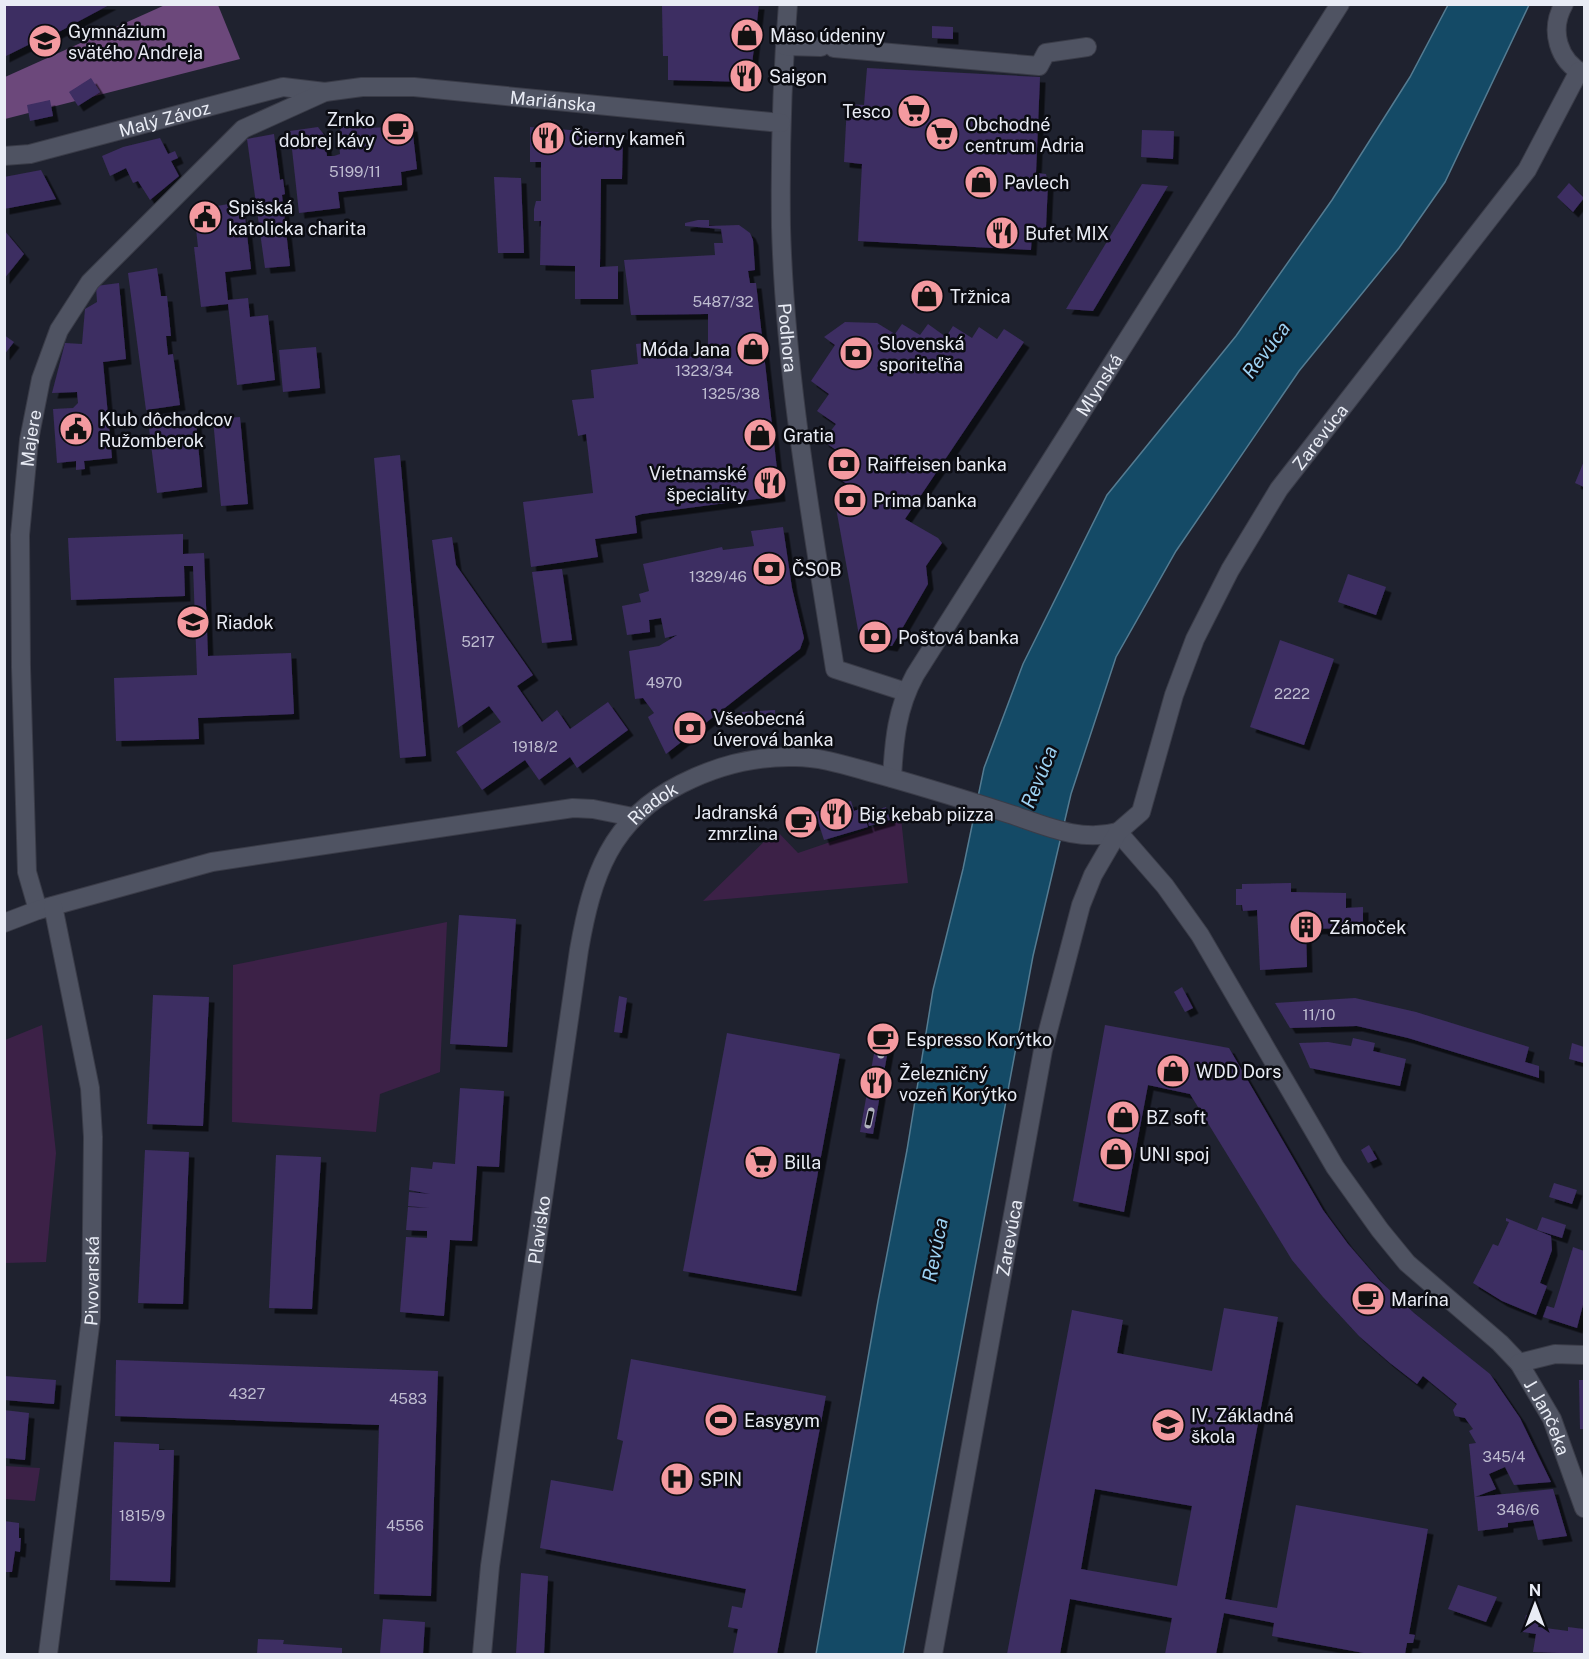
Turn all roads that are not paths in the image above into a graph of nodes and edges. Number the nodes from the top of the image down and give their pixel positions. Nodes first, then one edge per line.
1 (788, 4) edge
2 (1340, 4) edge
3 (1564, 4) edge
4 (785, 46) junction
5 (1087, 47) dead end
6 (1582, 73) edge
7 (325, 92) junction
8 (781, 123) junction
9 (4, 156) edge
10 (906, 692) junction
11 (892, 778) junction
12 (633, 818) junction
13 (1118, 832) junction
14 (46, 908) junction
15 (4, 923) edge
16 (1584, 1355) edge
17 (1519, 1363) junction
18 (1584, 1508) edge
19 (48, 1654) edge
20 (482, 1654) edge
21 (933, 1654) edge

1 - 4 street, Podhora
2 - 10 street, Mlynská
3 - 6 street, Zarevúca
4 - 5 street
4 - 8 street, Podhora
6 - 13 street, Zarevúca
7 - 8 street, Mariánska
7 - 9 street, Malý Závoz
7 - 14 street, Majere
8 - 10 street, Podhora
10 - 11 street, Mlynská
11 - 12 street, Riadok
11 - 13 street, Riadok
12 - 14 street, Riadok
12 - 20 street, Plavisko
13 - 17 street
13 - 21 street, Zarevúca
14 - 15 street, Riadok
14 - 19 street, Pivovarská
16 - 17 street
17 - 18 street, J. Jančeka

